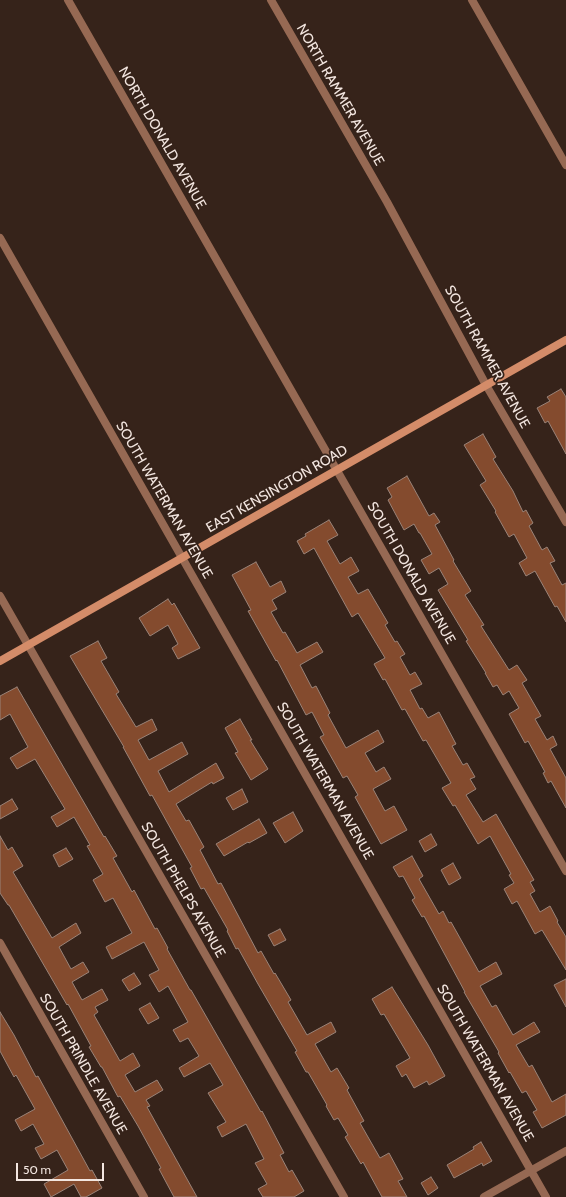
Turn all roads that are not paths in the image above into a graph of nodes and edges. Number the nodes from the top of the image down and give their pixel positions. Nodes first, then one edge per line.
1 (68, 0) edge
2 (271, 0) edge
3 (472, 0) edge
4 (566, 165) edge
5 (387, 202) joint
6 (0, 238) edge
7 (234, 289) joint
8 (566, 340) edge
9 (486, 385) junction
10 (337, 470) junction
11 (566, 522) edge
12 (182, 558) junction
13 (0, 596) edge
14 (28, 645) junction
15 (0, 661) edge
16 (566, 871) edge
17 (0, 943) edge
18 (566, 1151) edge
19 (531, 1170) junction
20 (144, 1197) edge
21 (344, 1197) edge
22 (484, 1197) edge
23 (546, 1197) edge

1 - 7 street, NORTH DONALD AVENUE
2 - 5 street, NORTH RAMMER AVENUE
3 - 4 street
5 - 9 street, SOUTH RAMMER AVENUE
6 - 12 street, SOUTH WATERMAN AVENUE
7 - 10 street, SOUTH DONALD AVENUE
8 - 9 main road, EAST KENSINGTON ROAD
9 - 10 main road, EAST KENSINGTON ROAD
9 - 11 street, SOUTH RAMMER AVENUE
10 - 12 main road, EAST KENSINGTON ROAD
10 - 16 street, SOUTH DONALD AVENUE
12 - 14 main road, EAST KENSINGTON ROAD
12 - 19 street, SOUTH WATERMAN AVENUE
13 - 14 street, SOUTH PHELPS AVENUE
14 - 15 main road, EAST KENSINGTON ROAD
14 - 21 street, SOUTH PHELPS AVENUE
17 - 20 street, SOUTH PRINDLE AVENUE
18 - 19 street
19 - 22 street
19 - 23 street, SOUTH WATERMAN AVENUE

